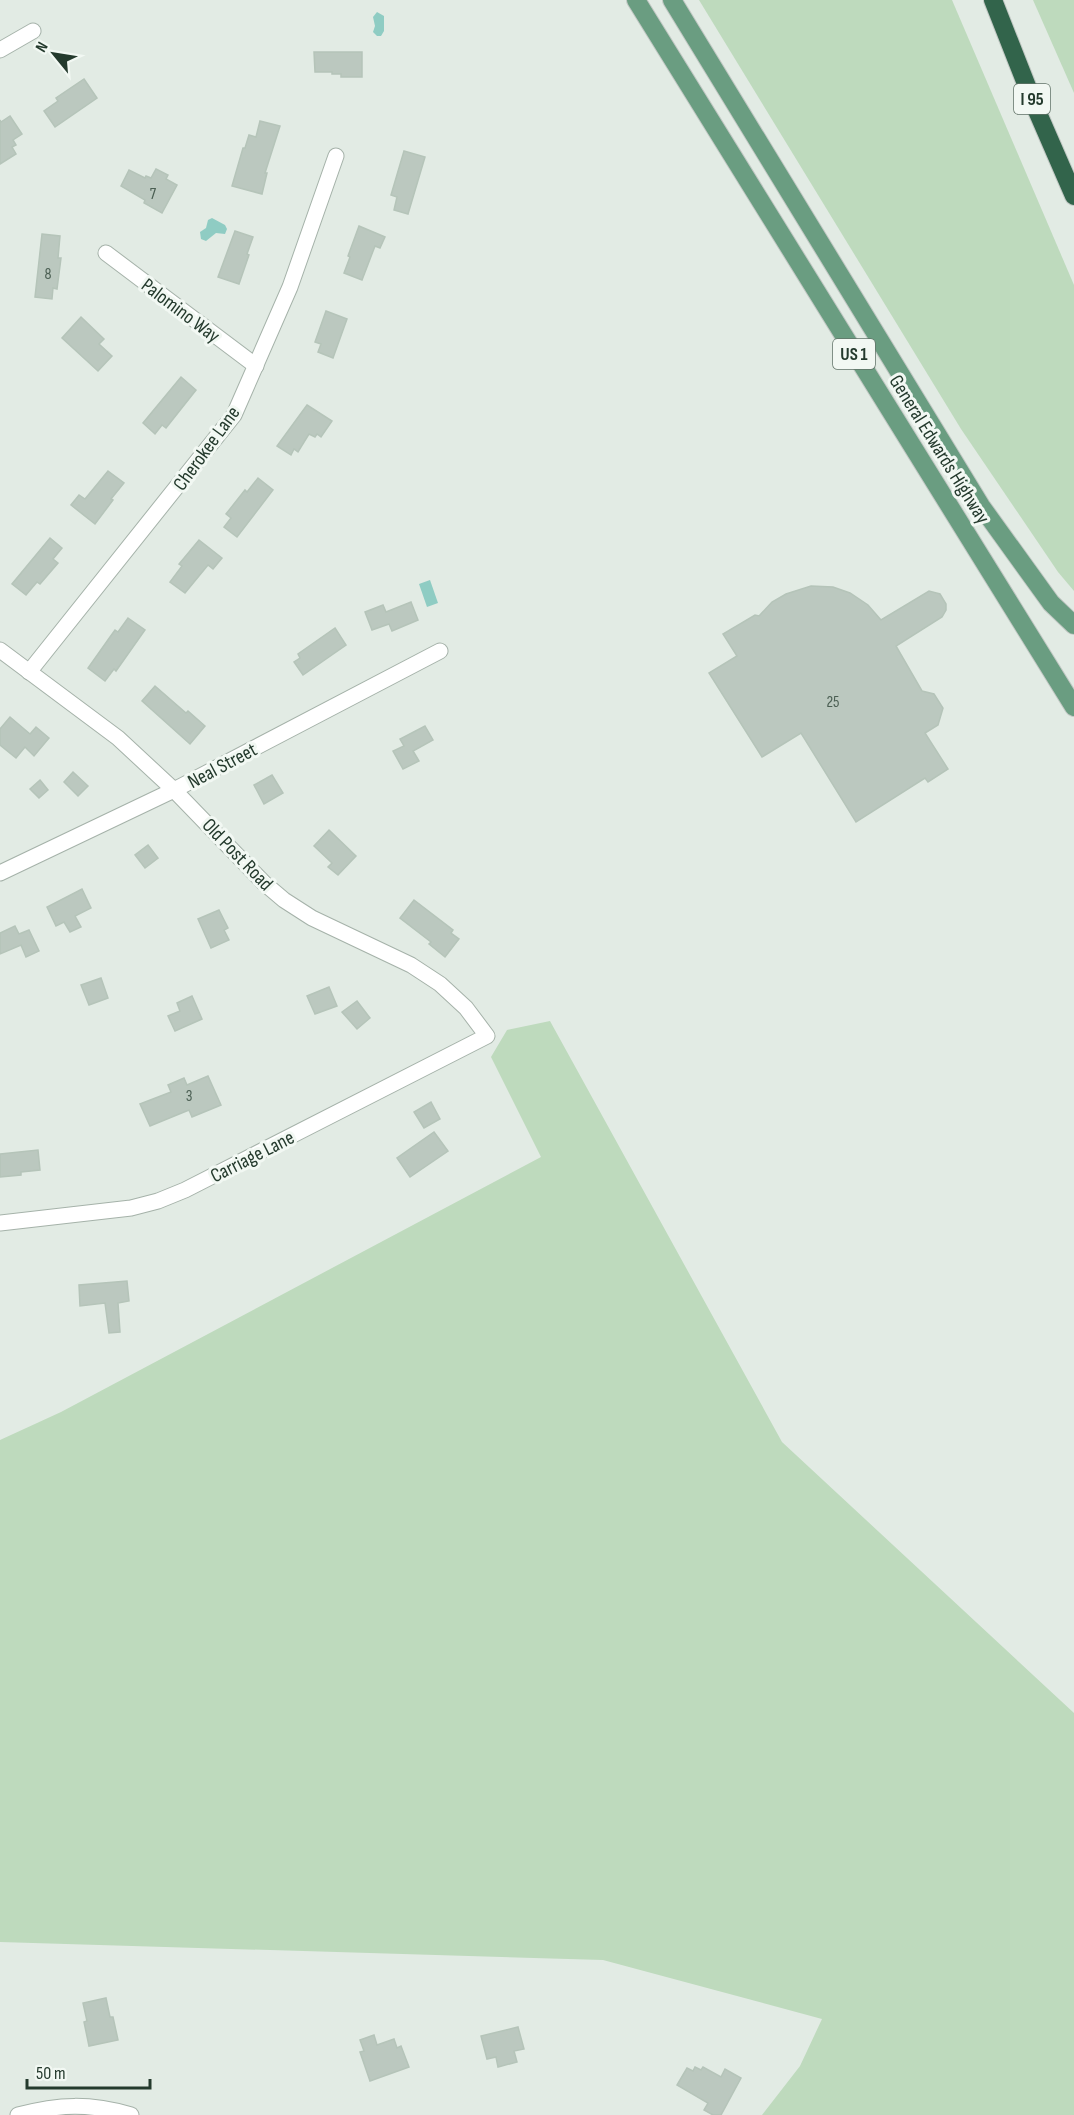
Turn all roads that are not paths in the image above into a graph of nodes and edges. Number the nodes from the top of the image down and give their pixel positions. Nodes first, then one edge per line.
1 (636, 0) edge
2 (672, 0) edge
3 (993, 0) edge
4 (33, 32) dead end
5 (0, 50) edge
6 (336, 156) dead end
7 (1074, 196) edge
8 (106, 254) dead end
9 (256, 366) junction
10 (1074, 625) edge
11 (0, 650) edge
12 (440, 651) dead end
13 (29, 672) junction
14 (1074, 707) edge
15 (174, 790) junction
16 (0, 873) edge
17 (487, 1036) joint
18 (0, 1223) edge
19 (18, 2115) edge
20 (131, 2115) edge

1 - 14 main road, General Edwards Highway / US 1
2 - 10 main road, General Edwards Highway / US 1
3 - 7 highway, I 95
4 - 5 street
6 - 9 street, Cherokee Lane
8 - 9 street, Palomino Way
9 - 13 street, Cherokee Lane
11 - 13 street, Old Post Road
12 - 15 street, Neal Street
13 - 15 street, Old Post Road
15 - 16 street, Neal Street
15 - 17 street, Old Post Road
17 - 18 street, Carriage Lane
19 - 20 street

